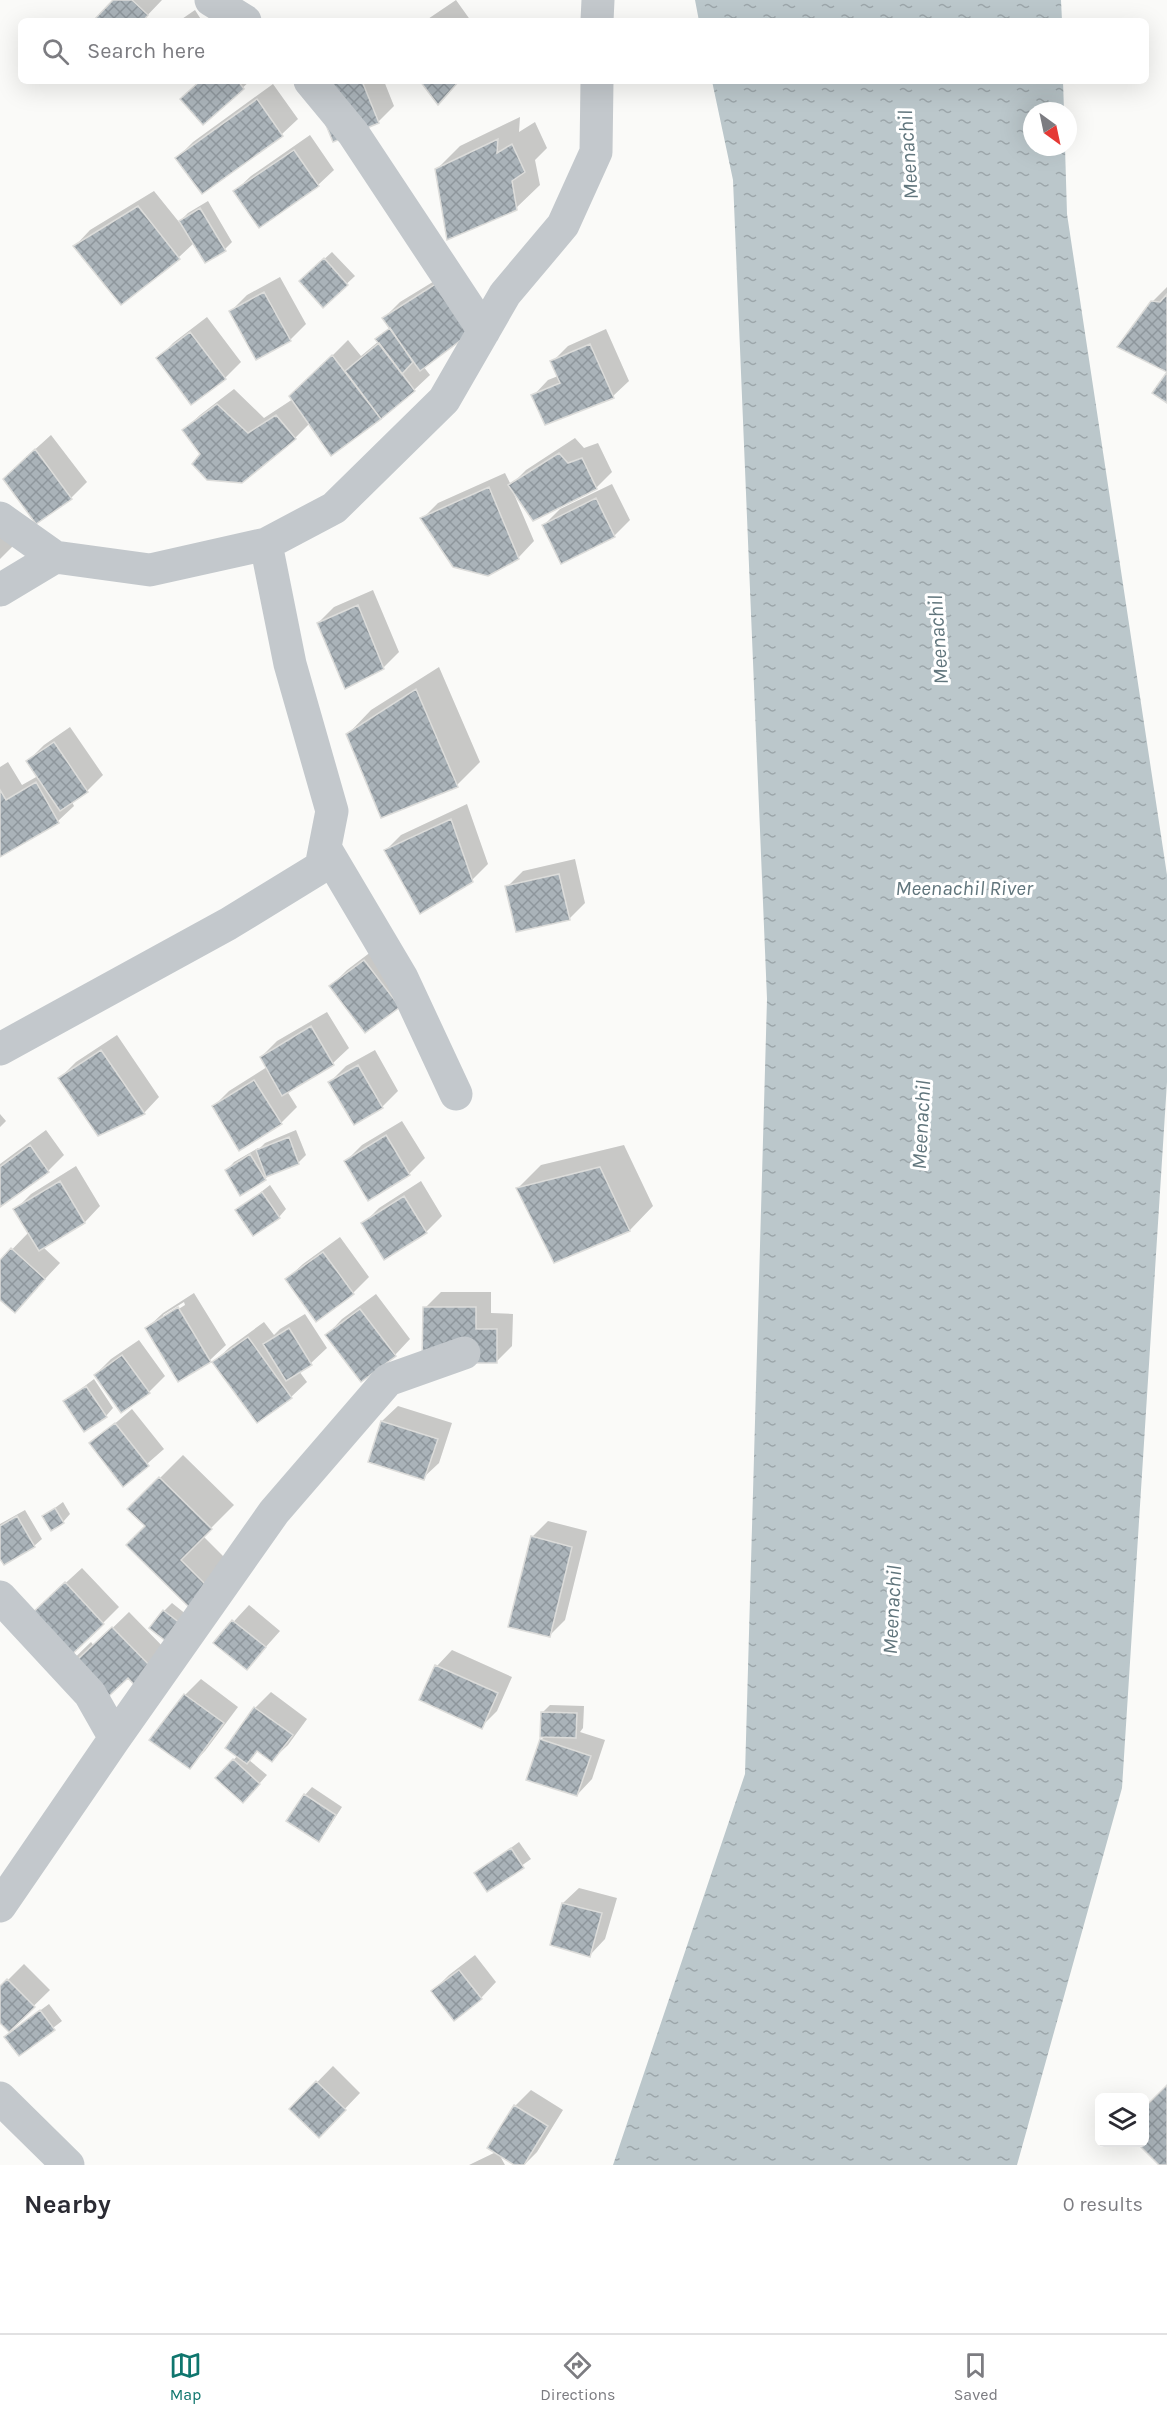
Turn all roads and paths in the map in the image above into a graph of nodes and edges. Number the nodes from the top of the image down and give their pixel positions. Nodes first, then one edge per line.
1 (210, 0) edge
2 (598, 0) edge
3 (240, 18) edge
4 (597, 18) edge
5 (312, 84) edge
6 (597, 84) edge
7 (484, 331) junction
8 (0, 518) edge
9 (266, 544) junction
10 (56, 557) junction
11 (0, 590) edge
12 (325, 848) junction
13 (0, 1049) edge
14 (456, 1094) dead end
15 (464, 1353) dead end
16 (0, 1597) edge
17 (115, 1738) junction
18 (0, 1906) edge
19 (0, 2098) edge
20 (68, 2165) edge

1 - 3 street
2 - 4 street
5 - 7 street
6 - 7 street
7 - 9 street
8 - 10 street
9 - 10 street
9 - 12 street
10 - 11 street
12 - 13 street
12 - 14 street
15 - 17 street
16 - 17 street
17 - 18 street
19 - 20 street

